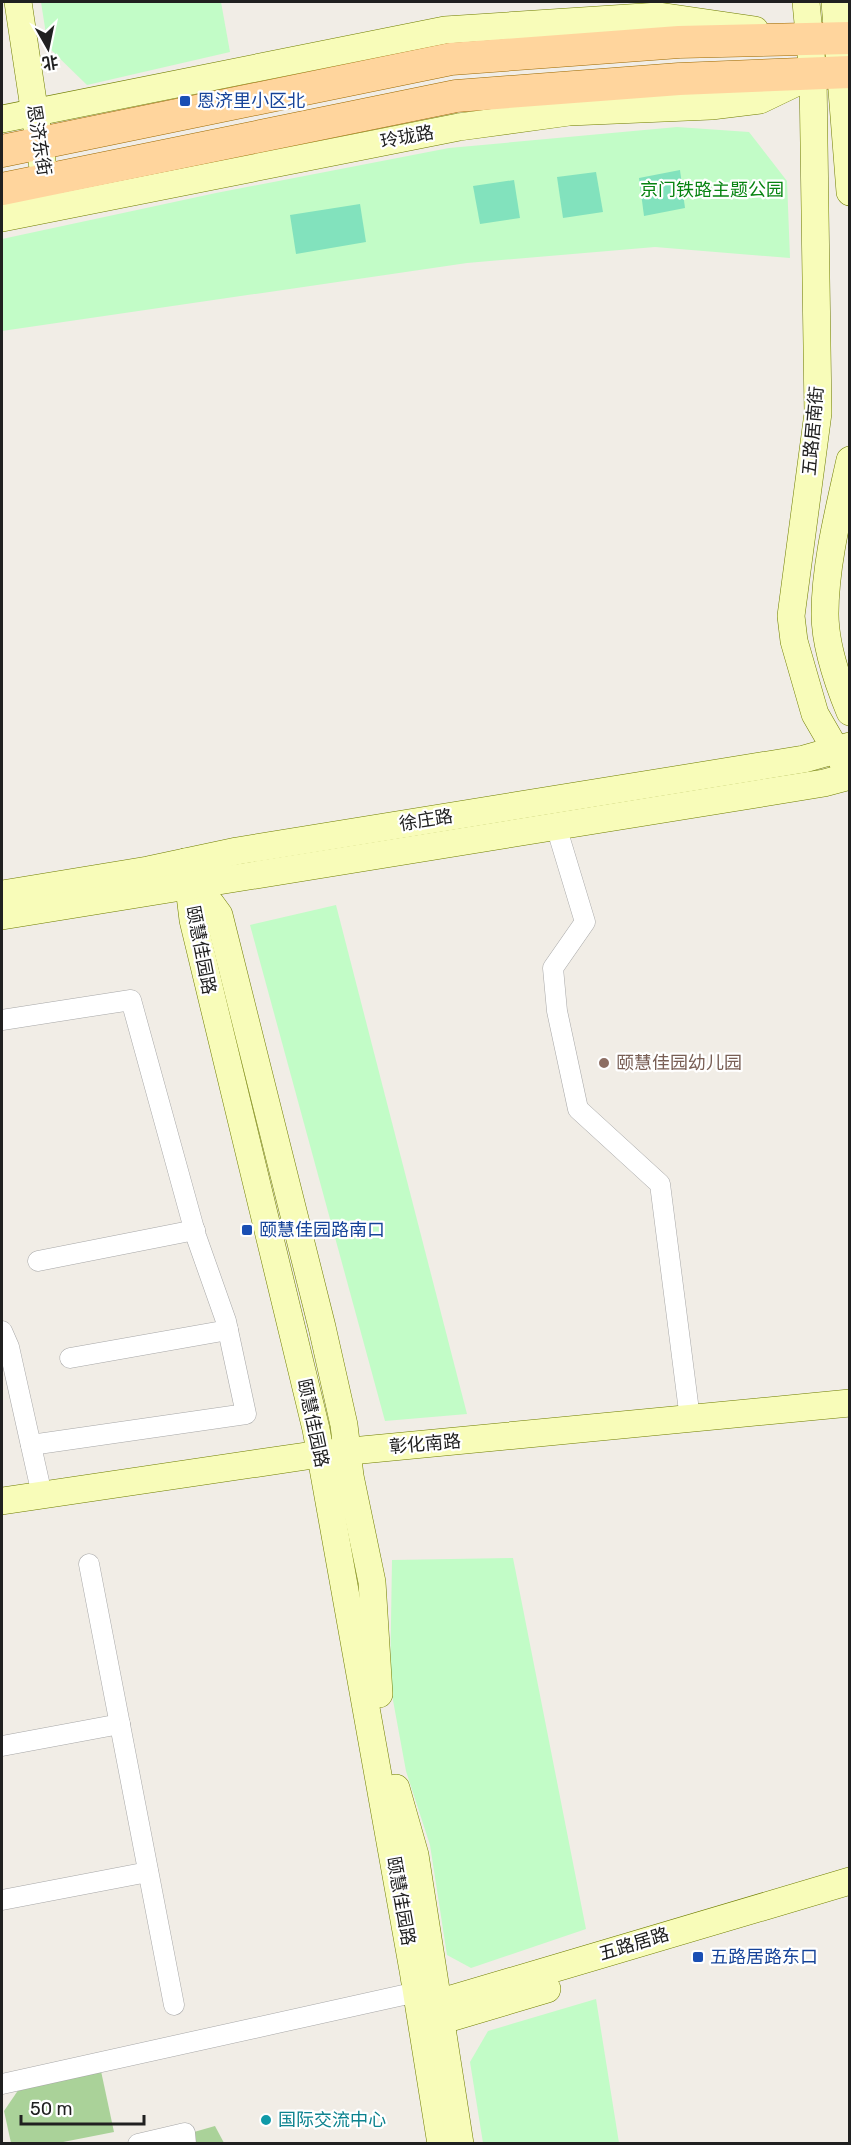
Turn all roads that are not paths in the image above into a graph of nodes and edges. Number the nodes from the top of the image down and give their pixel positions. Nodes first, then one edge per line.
1 (18, 2) edge
2 (806, 2) edge
3 (835, 2) edge
4 (833, 38) edge
5 (835, 73) edge
6 (35, 113) junction
7 (2, 119) edge
8 (40, 143) junction
9 (2, 151) edge
10 (2, 189) edge
11 (849, 192) edge
12 (47, 194) junction
13 (2, 218) edge
14 (849, 460) edge
15 (849, 712) edge
16 (843, 748) edge
17 (849, 776) edge
18 (556, 826) junction
19 (188, 874) junction
20 (2, 894) edge
21 (2, 916) edge
22 (2, 1020) edge
23 (195, 1230) junction
24 (38, 1261) dead end
25 (228, 1330) junction
26 (4, 1342) edge
27 (70, 1358) dead end
28 (10, 1390) edge
29 (849, 1403) edge
30 (690, 1419) junction
31 (31, 1444) junction
32 (320, 1454) junction
33 (42, 1495) junction
34 (2, 1501) edge
35 (89, 1564) dead end
36 (120, 1724) junction
37 (2, 1746) edge
38 (148, 1872) junction
39 (849, 1881) edge
40 (849, 1899) edge
41 (2, 1900) edge
42 (174, 2005) dead end
43 (427, 2010) junction
44 (2, 2084) edge
45 (138, 2144) edge
46 (186, 2144) edge
47 (441, 2144) edge
48 (460, 2144) edge

1 - 6 street, 恩济东街
2 - 4 street
3 - 4 street
4 - 5 street
4 - 6 street
4 - 8 main road
5 - 11 street
5 - 12 main road, 玲珑路
5 - 16 street, 五路居南街
6 - 7 street
6 - 8 street, 恩济东街
8 - 9 main road
8 - 12 street, 恩济东街
10 - 12 main road, 玲珑路
12 - 13 street, 玲珑路
14 - 15 street, 五路居南街
16 - 17 street, 五路居南街
16 - 19 street, 徐庄路
17 - 18 street, 徐庄路
18 - 19 street, 徐庄路
18 - 30 street
19 - 20 street, 徐庄路
19 - 21 street, 徐庄路
19 - 32 street, 颐慧佳园路
19 - 43 street, 颐慧佳园路
22 - 23 street
23 - 24 street
23 - 25 street
25 - 27 street
25 - 31 street
26 - 28 street
28 - 31 street
29 - 30 street, 彰化南路
30 - 32 street, 彰化南路
31 - 33 street
32 - 33 street, 彰化南路
32 - 43 street, 颐慧佳园路
33 - 34 street, 彰化南路
35 - 36 street
36 - 37 street
36 - 38 street
38 - 41 street
38 - 42 street
39 - 43 street, 五路居路
40 - 43 street, 五路居路
43 - 44 street
43 - 47 street, 颐慧佳园路
43 - 48 street, 颐慧佳园路
45 - 46 street

